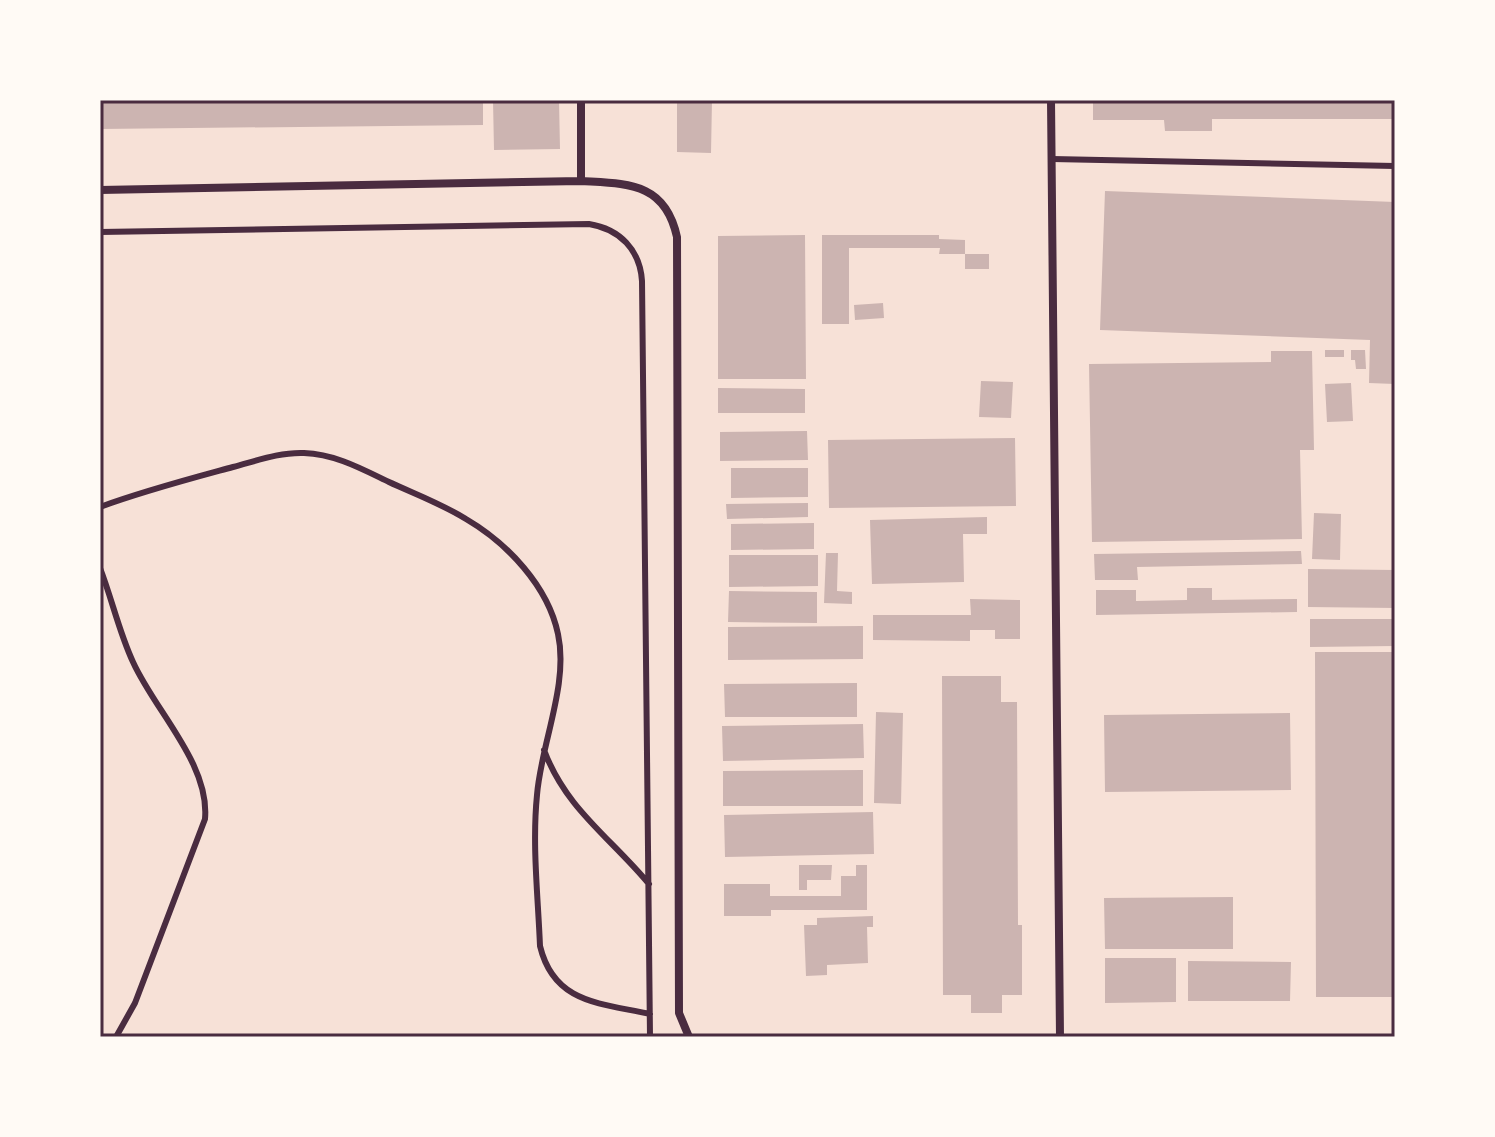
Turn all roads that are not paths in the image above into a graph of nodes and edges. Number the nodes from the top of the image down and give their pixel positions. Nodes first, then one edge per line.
1 (581, 100) edge
2 (1051, 100) edge
3 (1052, 159) junction
4 (1395, 166) edge
5 (581, 181) junction
6 (100, 190) edge
7 (100, 232) edge
8 (100, 507) edge
9 (100, 568) edge
10 (544, 750) junction
11 (649, 884) junction
12 (650, 1014) junction
13 (116, 1037) edge
14 (650, 1037) edge
15 (689, 1037) edge
16 (1060, 1037) edge

1 - 5 street
2 - 3 street
3 - 4 lane
3 - 16 street
5 - 6 street
5 - 15 street
7 - 11 lane
8 - 10 lane
9 - 13 lane
10 - 11 lane
10 - 12 lane
11 - 12 lane
12 - 14 lane

